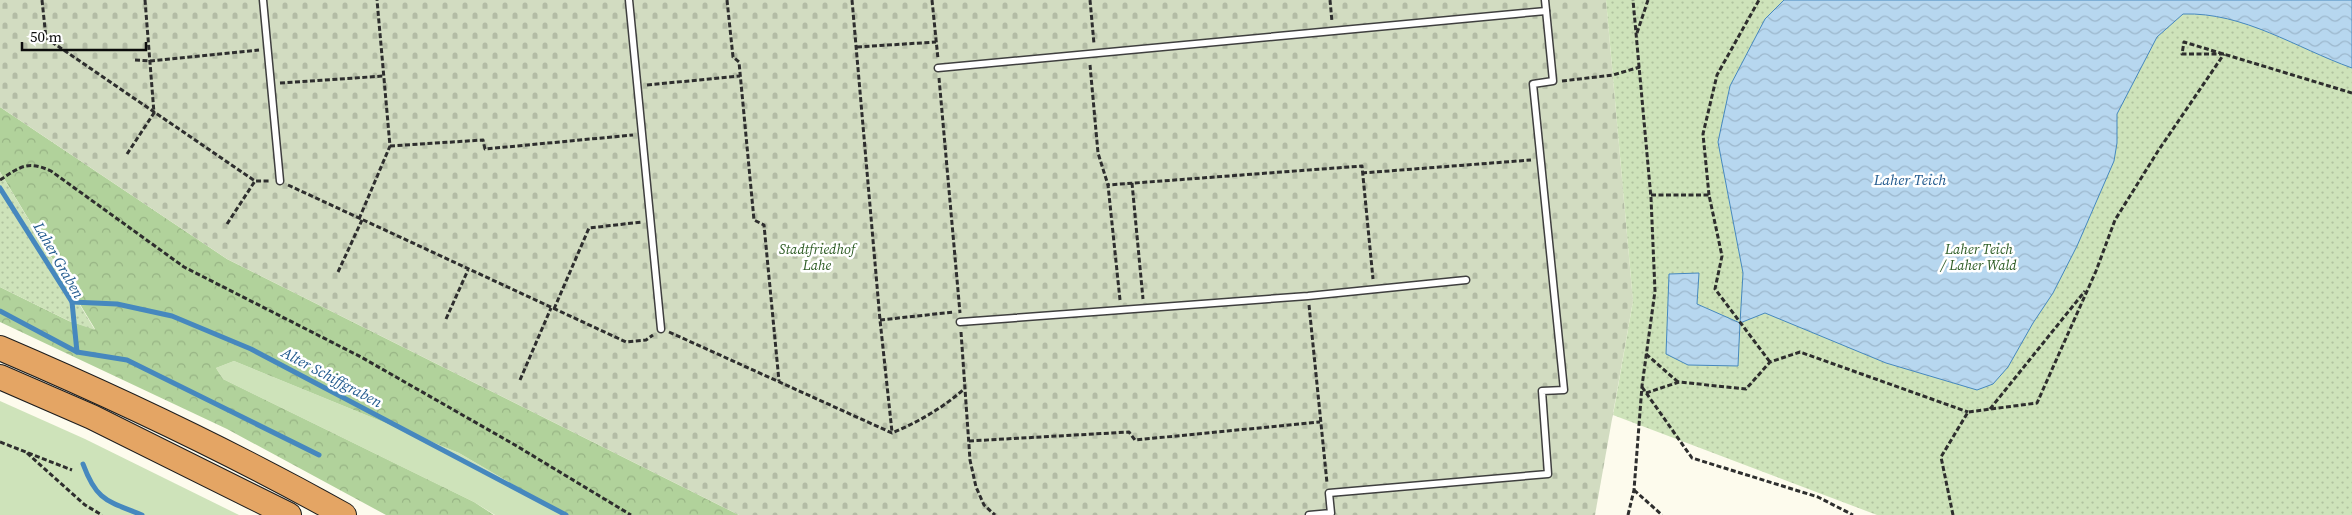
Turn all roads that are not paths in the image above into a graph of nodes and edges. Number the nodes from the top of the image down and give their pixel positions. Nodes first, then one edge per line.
1 (263, 0) edge
2 (629, 0) edge
3 (1545, 0) edge
4 (1546, 11) junction
5 (938, 68) road end
6 (280, 181) road end
7 (1466, 280) dead end
8 (960, 322) road end
9 (661, 329) road end
10 (0, 348) edge
11 (0, 377) edge
12 (289, 515) edge
13 (344, 515) edge
14 (1309, 515) edge

1 - 6 lane
2 - 9 lane
3 - 4 lane
4 - 5 lane
4 - 14 lane
7 - 8 lane
10 - 13 highway
11 - 12 highway

